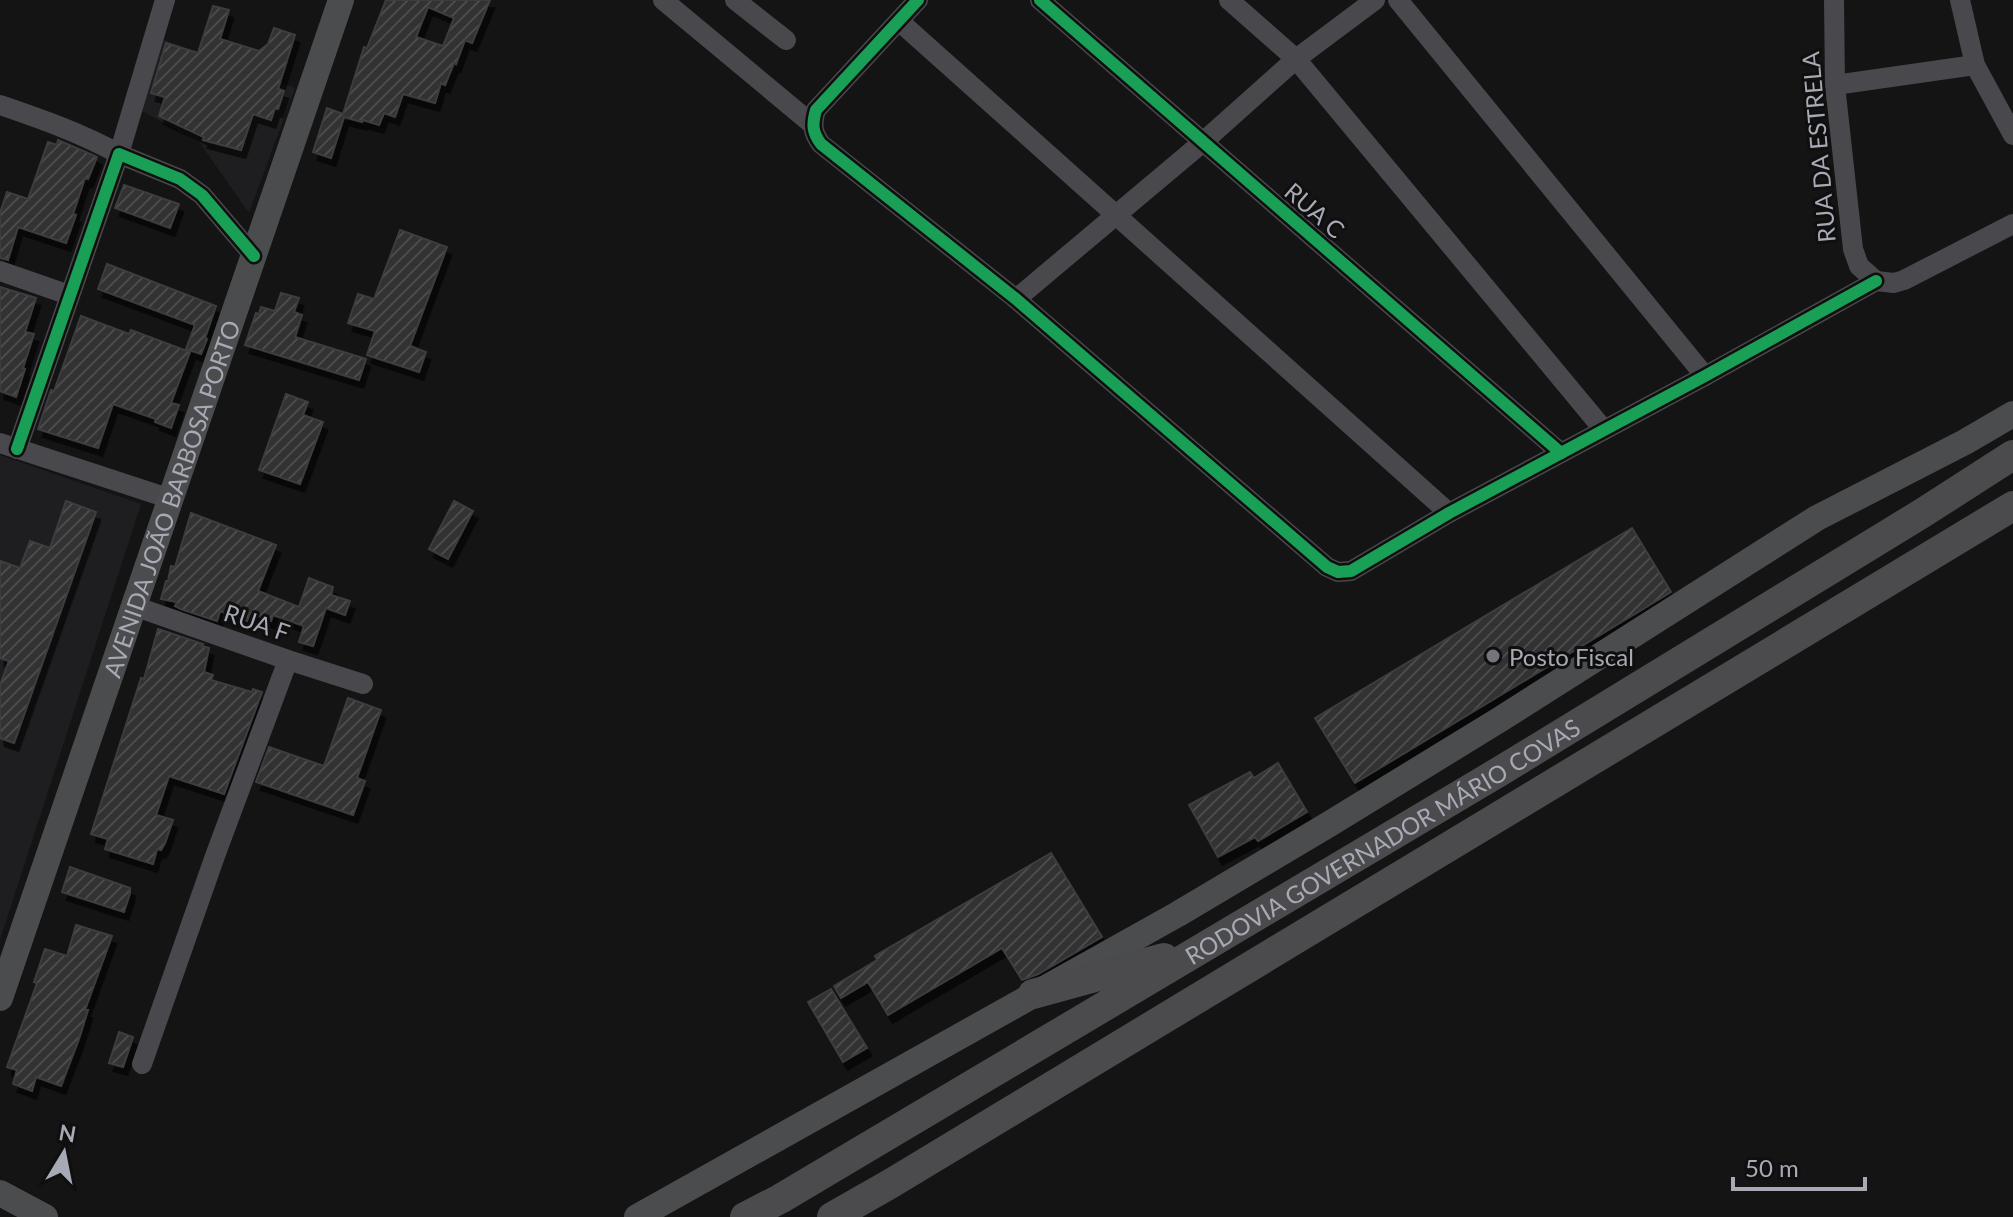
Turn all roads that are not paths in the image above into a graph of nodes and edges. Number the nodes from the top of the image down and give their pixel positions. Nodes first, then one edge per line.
1 (165, 0) edge
2 (341, 0) edge
3 (663, 0) edge
4 (735, 0) edge
5 (918, 0) edge
6 (1040, 0) edge
7 (1229, 0) edge
8 (1375, 0) edge
9 (1398, 0) edge
10 (1834, 0) edge
11 (1960, 0) edge
12 (899, 21) junction
13 (786, 40) dead end
14 (1296, 59) junction
15 (1975, 65) junction
16 (1835, 85) junction
17 (0, 105) edge
18 (812, 124) junction
19 (2013, 135) edge
20 (1203, 142) junction
21 (119, 154) junction
22 (1117, 215) junction
23 (2013, 224) edge
24 (254, 256) junction
25 (0, 271) edge
26 (1876, 281) junction
27 (69, 295) junction
28 (1016, 299) junction
29 (1705, 376) junction
30 (2013, 414) edge
31 (1604, 430) junction
32 (9, 446) edge
33 (1561, 453) junction
34 (2013, 455) edge
35 (171, 499) junction
36 (2013, 506) edge
37 (1449, 513) junction
38 (134, 606) junction
39 (288, 660) junction
40 (363, 684) dead end
41 (1205, 947) junction
42 (1033, 994) junction
43 (0, 998) edge
44 (142, 1064) dead end
45 (0, 1193) edge
46 (0, 1215) edge
47 (43, 1217) edge
48 (637, 1217) edge
49 (745, 1217) edge
50 (832, 1217) edge

1 - 21 street
2 - 24 main road, AVENIDA JOÃO BARBOSA PORTO
3 - 18 street
4 - 13 street
5 - 12 street
6 - 20 street, RUA C
7 - 14 street
8 - 14 street
9 - 29 street
10 - 16 street, RUA DA ESTRELA
11 - 15 street
12 - 18 street
12 - 22 street
14 - 20 street
14 - 31 street
15 - 16 street
15 - 19 street
16 - 26 street, RUA DA ESTRELA
17 - 21 street
18 - 28 street
20 - 22 street
20 - 33 street, RUA C
21 - 24 street
21 - 27 street
22 - 28 street
22 - 37 street
23 - 26 street
24 - 35 main road, AVENIDA JOÃO BARBOSA PORTO
25 - 27 street
26 - 29 street
27 - 32 street
28 - 37 street
29 - 31 street
30 - 42 main road
31 - 33 street
32 - 35 street
33 - 37 street
34 - 41 highway, RODOVIA GOVERNADOR MÁRIO COVAS
35 - 38 main road, AVENIDA JOÃO BARBOSA PORTO
36 - 50 highway, RODOVIA GOVERNADOR MÁRIO COVAS
38 - 39 street, RUA F
38 - 43 main road, AVENIDA JOÃO BARBOSA PORTO
39 - 40 street, RUA F
39 - 44 street
41 - 42 highway
41 - 49 highway, RODOVIA GOVERNADOR MÁRIO COVAS
42 - 48 main road
45 - 47 main road
46 - 47 main road

